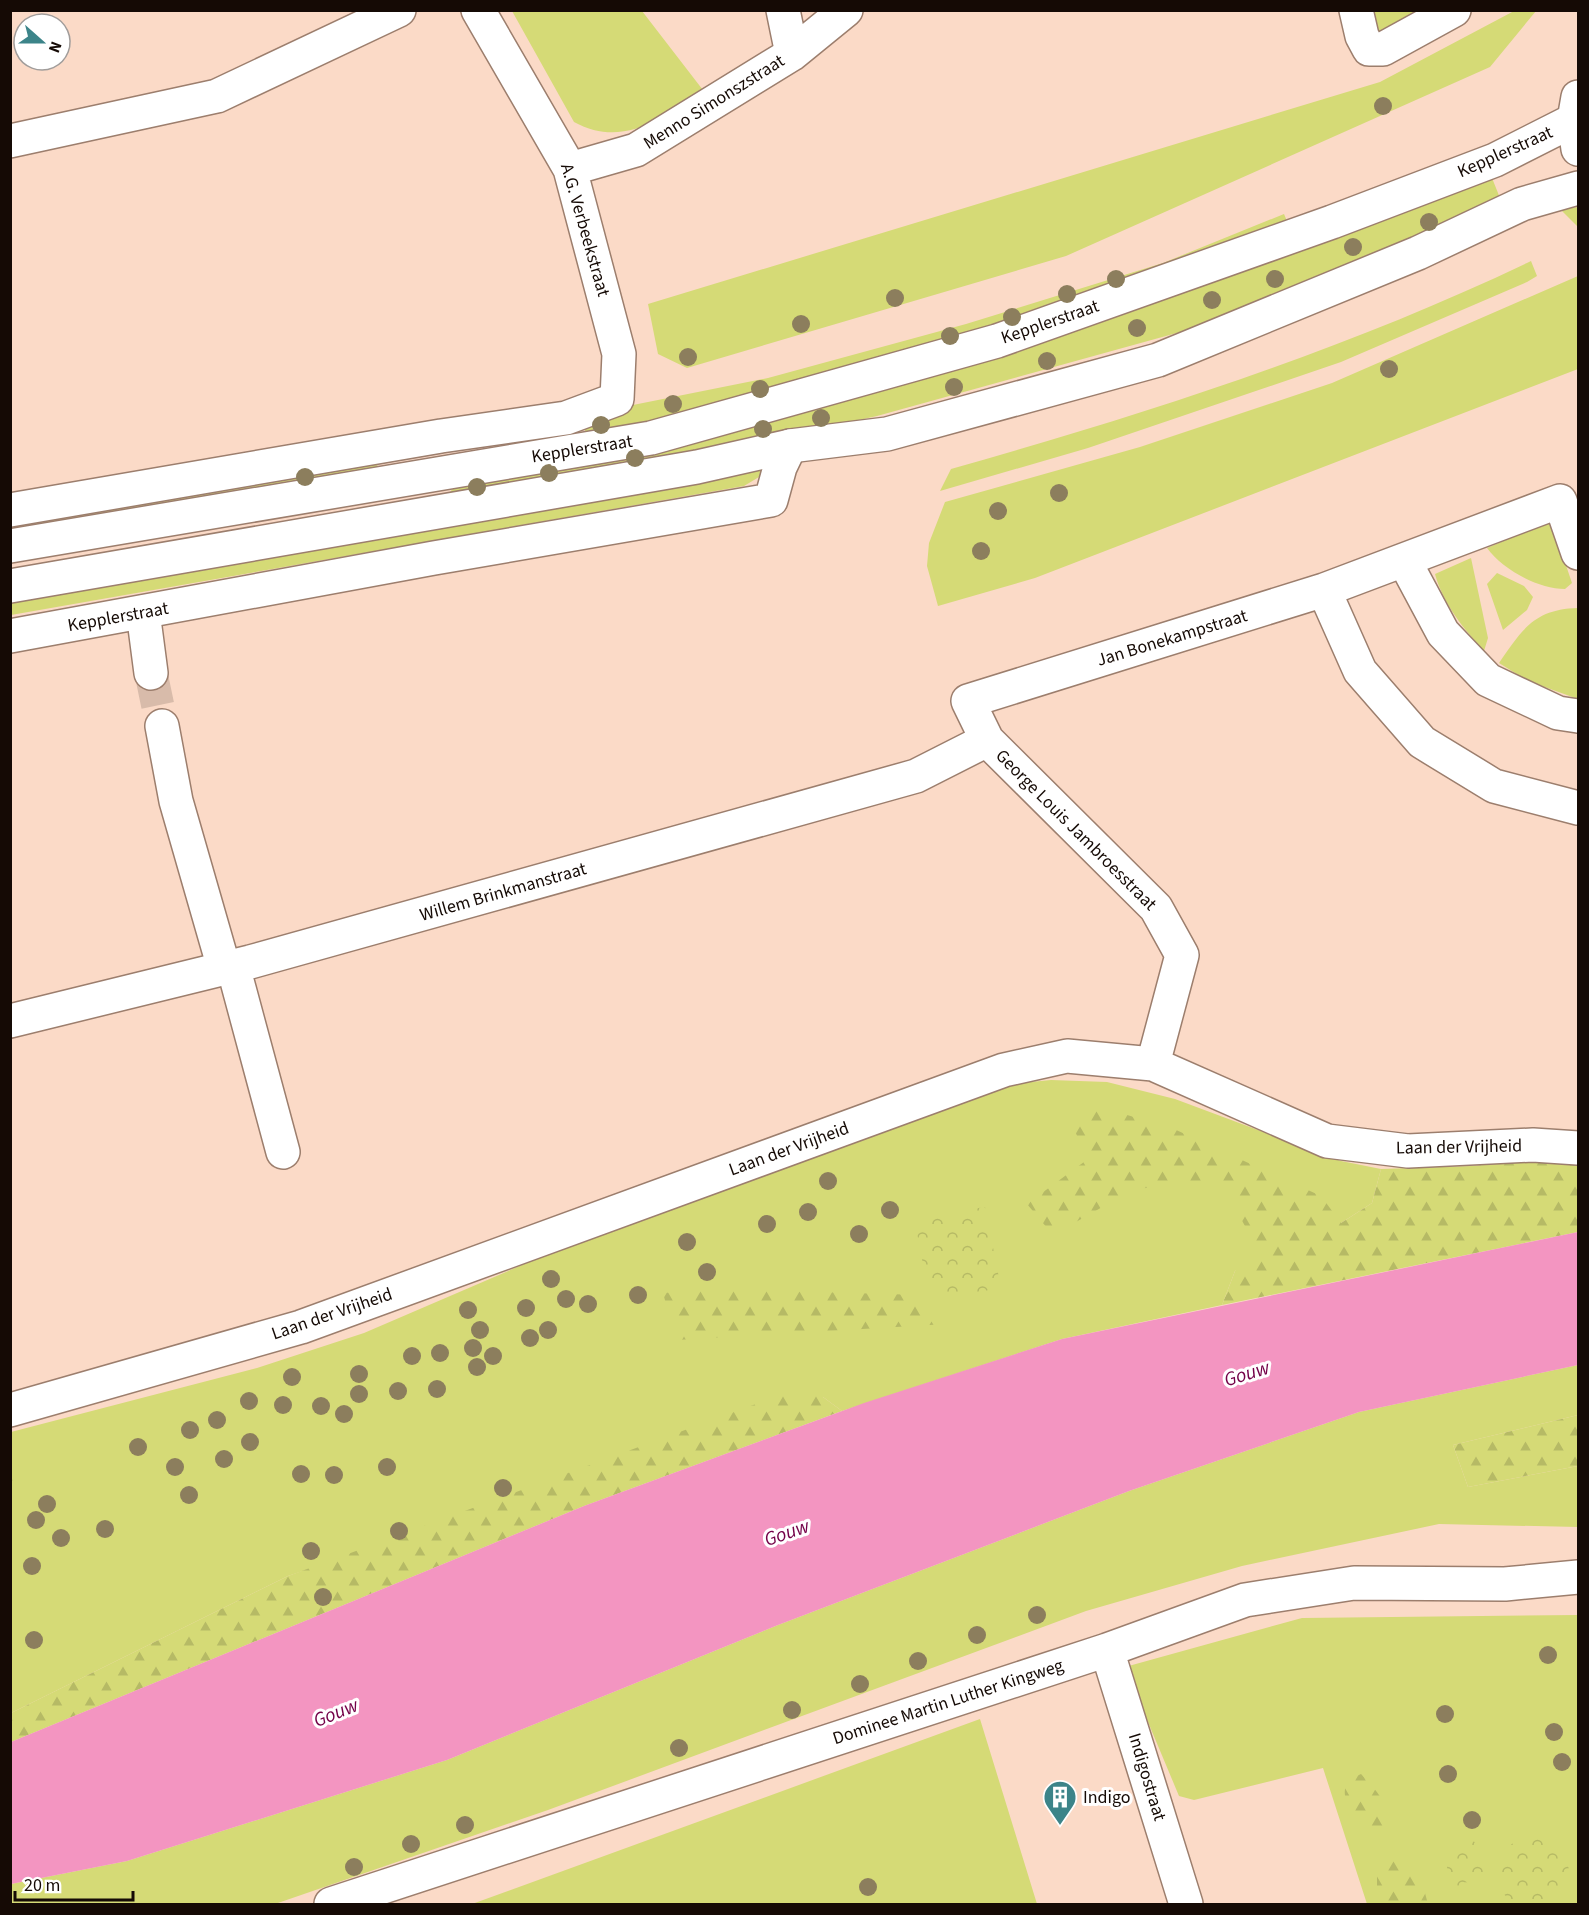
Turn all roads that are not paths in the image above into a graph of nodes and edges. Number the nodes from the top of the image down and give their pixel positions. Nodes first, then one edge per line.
1 (399, 10) edge
2 (478, 10) edge
3 (783, 10) edge
4 (846, 10) edge
5 (1356, 10) edge
6 (1454, 10) edge
7 (792, 54) junction
8 (1577, 122) edge
9 (10, 141) edge
10 (570, 169) junction
11 (1578, 188) edge
12 (617, 399) joint
13 (441, 436) junction
14 (790, 446) junction
15 (507, 461) junction
16 (402, 479) junction
17 (10, 510) edge
18 (10, 546) edge
19 (1578, 553) edge
20 (1405, 562) junction
21 (10, 586) edge
22 (1324, 591) junction
23 (142, 612) junction
24 (10, 636) edge
25 (151, 674) tunnel mouth
26 (968, 701) joint
27 (1578, 716) edge
28 (162, 726) tunnel mouth
29 (987, 740) junction
30 (1578, 808) edge
31 (228, 967) junction
32 (10, 1021) edge
33 (1153, 1064) junction
34 (1578, 1148) edge
35 (284, 1152) dead end
36 (10, 1410) edge
37 (1578, 1577) edge
38 (1107, 1650) junction
39 (331, 1905) edge
40 (1186, 1905) edge

1 - 9 street
2 - 10 street, A.G. Verbeekstraat
3 - 7 street
4 - 7 street, Menno Simonszstraat
5 - 6 street
7 - 10 street, Menno Simonszstraat
8 - 15 street, Kepplerstraat
10 - 12 street, A.G. Verbeekstraat
11 - 14 street, Kepplerstraat
12 - 13 street, Kepplerstraat
13 - 15 street, Kepplerstraat
13 - 16 street
13 - 17 street, Kepplerstraat
14 - 21 street, Kepplerstraat
14 - 23 street, Kepplerstraat
15 - 16 street, Kepplerstraat
16 - 18 street, Kepplerstraat
19 - 20 street, Jan Bonekampstraat
20 - 22 street, Jan Bonekampstraat
20 - 27 street
22 - 26 street, Jan Bonekampstraat
22 - 30 street
23 - 24 street, Kepplerstraat
23 - 25 street
26 - 29 street, George Louis Jambroesstraat
28 - 31 street
29 - 31 street, Willem Brinkmanstraat
29 - 33 street, George Louis Jambroesstraat
31 - 32 street, Willem Brinkmanstraat
31 - 35 street
33 - 34 street, Laan der Vrijheid
33 - 36 street, Laan der Vrijheid
37 - 38 street, Dominee Martin Luther Kingweg
38 - 39 street, Dominee Martin Luther Kingweg
38 - 40 street, Indigostraat

